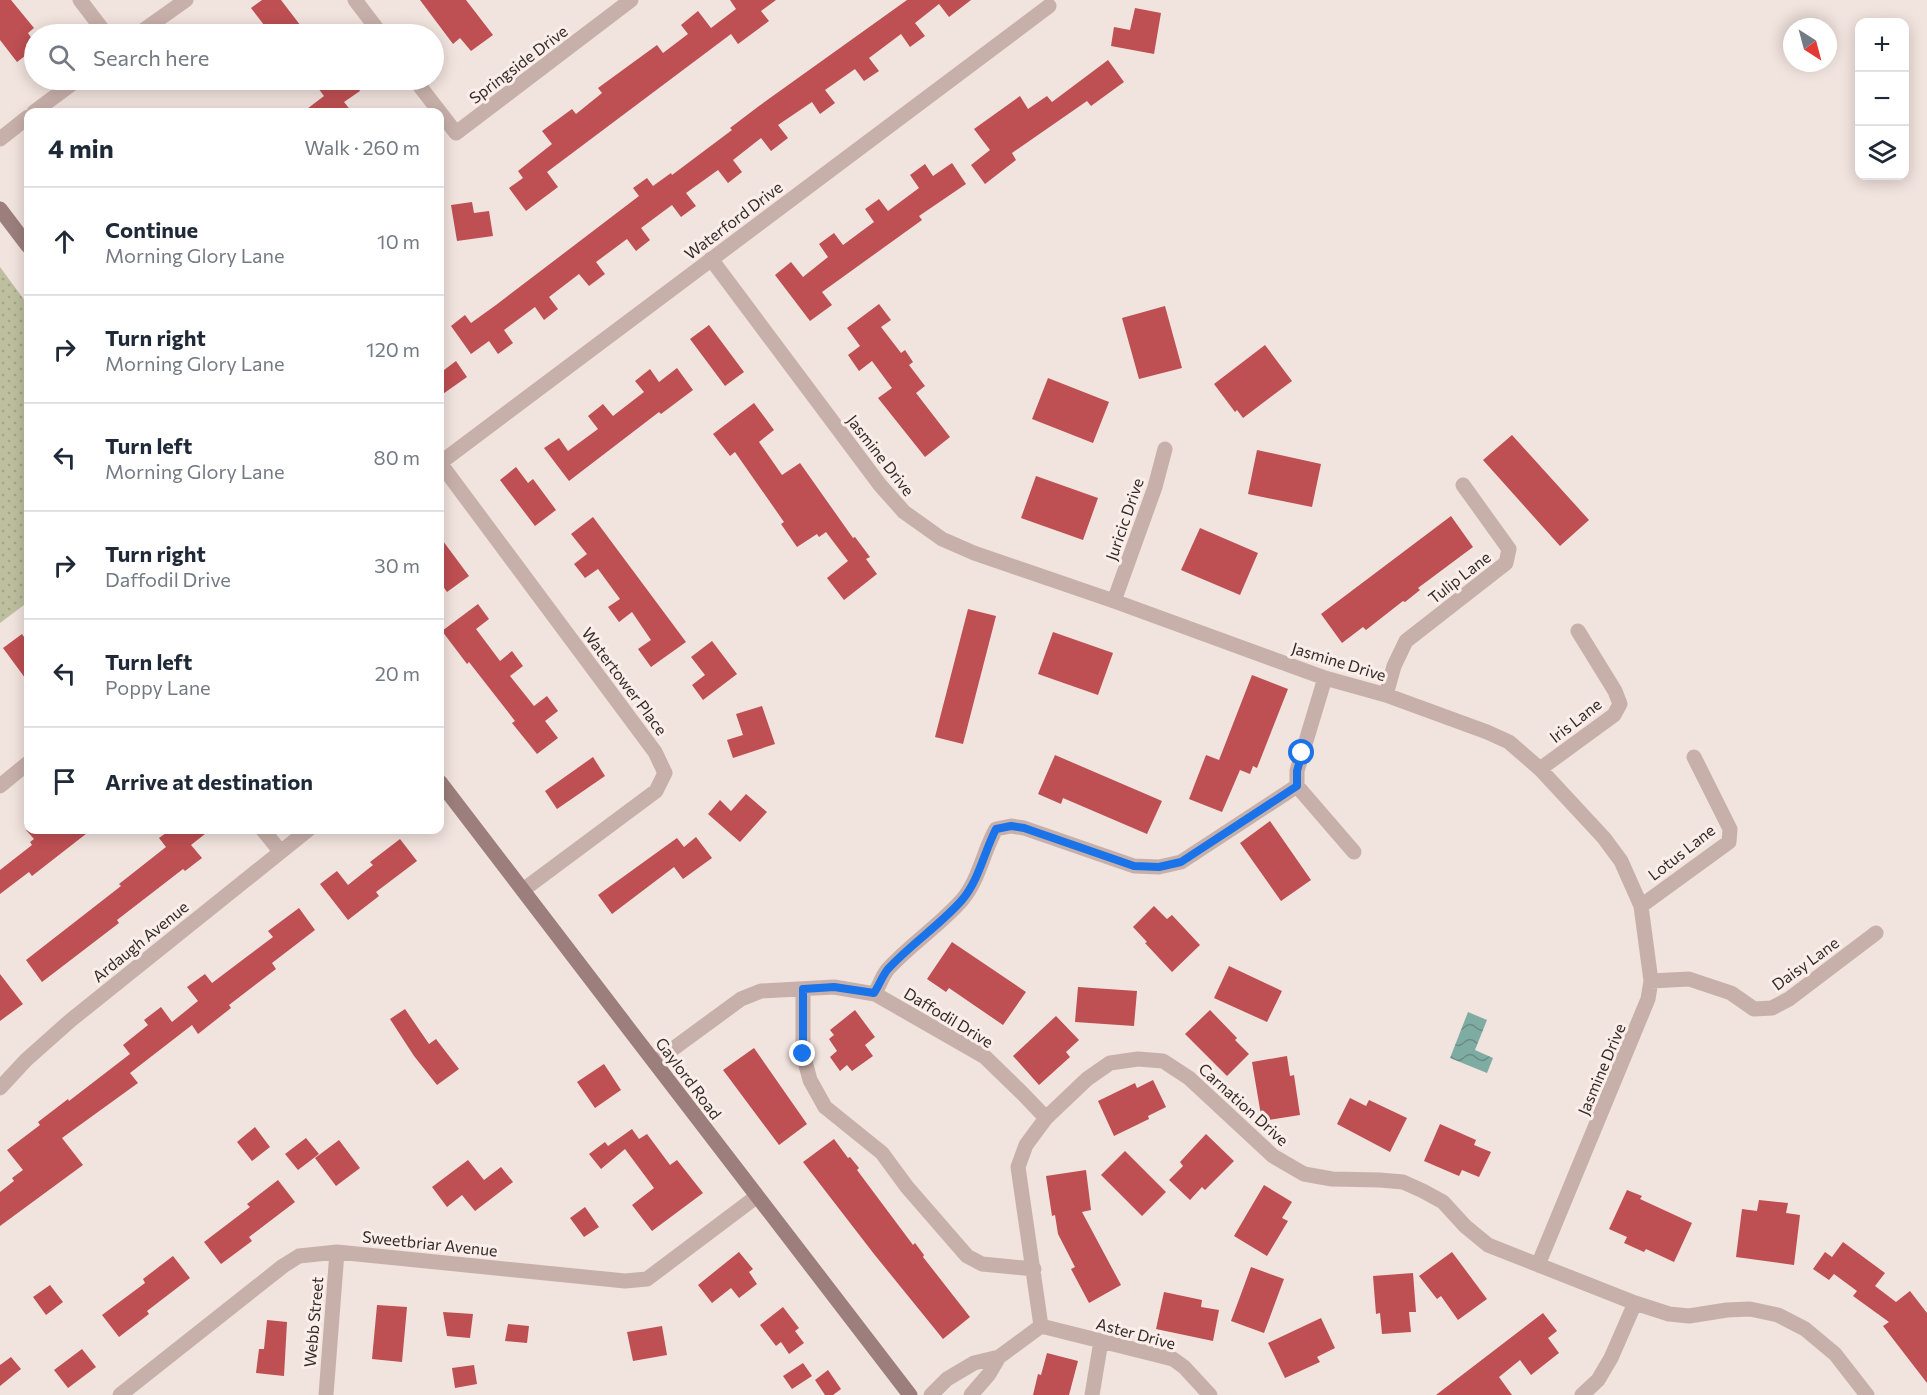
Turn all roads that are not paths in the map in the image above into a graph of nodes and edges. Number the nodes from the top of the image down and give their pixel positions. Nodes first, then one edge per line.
1 (80, 0) edge
2 (186, 0) edge
3 (355, 0) edge
4 (631, 0) edge
5 (1049, 6) dead end
6 (98, 24) edge
7 (152, 24) edge
8 (373, 24) edge
9 (64, 90) edge
10 (423, 90) edge
11 (39, 108) edge
12 (437, 108) edge
13 (444, 118) edge
14 (24, 120) edge
15 (0, 139) edge
16 (0, 209) edge
17 (24, 241) edge
18 (711, 259) junction
19 (1166, 449) dead end
20 (444, 460) edge
21 (444, 468) edge
22 (1463, 485) dead end
23 (1114, 601) junction
24 (1578, 630) dead end
25 (1325, 678) junction
26 (1386, 695) junction
27 (1694, 757) dead end
28 (24, 766) edge
29 (1540, 769) junction
30 (0, 786) edge
31 (1297, 786) junction
32 (444, 787) edge
33 (266, 834) edge
34 (303, 834) edge
35 (280, 851) junction
36 (1354, 852) dead end
37 (523, 890) junction
38 (1641, 906) junction
39 (1876, 933) dead end
40 (1651, 981) junction
41 (803, 989) junction
42 (874, 993) junction
43 (655, 1062) junction
44 (0, 1088) edge
45 (1046, 1118) junction
46 (756, 1197) junction
47 (337, 1252) junction
48 (1538, 1265) junction
49 (1034, 1269) junction
50 (1635, 1304) junction
51 (1041, 1326) junction
52 (1101, 1341) junction
53 (999, 1357) junction
54 (120, 1395) edge
55 (326, 1395) edge
56 (910, 1395) edge
57 (931, 1395) edge
58 (971, 1395) edge
59 (1092, 1395) edge
60 (1210, 1395) edge
61 (1582, 1395) edge
62 (1866, 1395) edge

1 - 6 street
2 - 7 street
3 - 8 street
4 - 13 street, Springside Drive
5 - 18 street, Waterford Drive
9 - 11 street
10 - 12 street, Springside Drive
14 - 15 street
16 - 17 street
18 - 20 street, Waterford Drive
18 - 23 street, Jasmine Drive
19 - 23 street, Juricic Drive
21 - 37 street, Watertower Place
22 - 26 street, Tulip Lane
23 - 25 street, Jasmine Drive
24 - 29 street, Iris Lane
25 - 26 street, Jasmine Drive
25 - 31 street
26 - 29 street, Jasmine Drive
27 - 38 street, Lotus Lane
28 - 30 street
29 - 38 street, Jasmine Drive
31 - 36 street
31 - 42 street
32 - 37 street, Gaylord Road
33 - 35 street
34 - 35 street, Ardaugh Avenue
35 - 44 street, Ardaugh Avenue
37 - 43 street, Gaylord Road
38 - 40 street, Jasmine Drive
39 - 40 street, Daisy Lane
40 - 48 street, Jasmine Drive
41 - 42 street, Daffodil Drive
41 - 43 street, Daffodil Drive
41 - 49 street
42 - 45 street, Daffodil Drive
43 - 46 street, Gaylord Road
45 - 48 street, Carnation Drive
45 - 49 street, Carnation Drive
46 - 47 street, Sweetbriar Avenue
46 - 56 street, Gaylord Road
47 - 54 street, Sweetbriar Avenue
47 - 55 street, Webb Street
48 - 50 street, Carnation Drive
49 - 51 street, Carnation Drive
50 - 61 street
50 - 62 street, Carnation Drive
51 - 52 street, Aster Drive
51 - 53 street
52 - 59 street
52 - 60 street, Aster Drive
53 - 57 street
53 - 58 street

